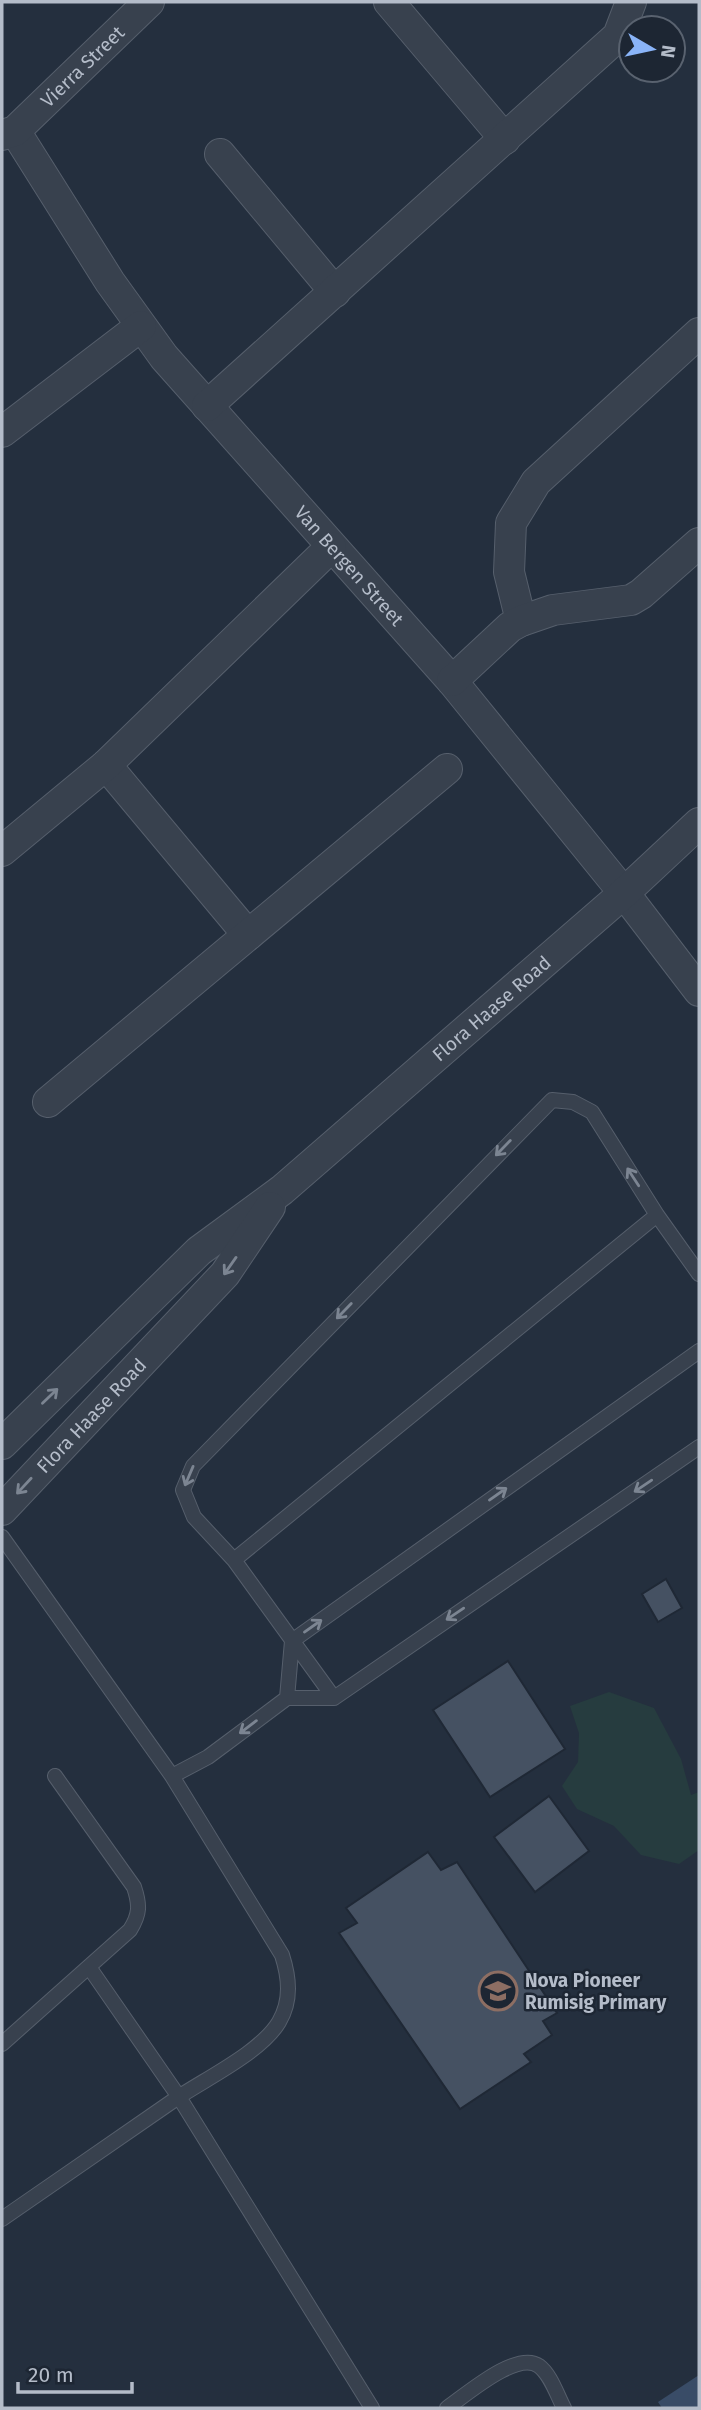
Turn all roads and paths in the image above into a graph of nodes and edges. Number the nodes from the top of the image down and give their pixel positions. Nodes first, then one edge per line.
1 (149, 2) edge
2 (389, 2) edge
3 (631, 2) edge
4 (8, 133) edge
5 (505, 139) junction
6 (220, 154) dead end
7 (335, 292) junction
8 (141, 326) junction
9 (699, 332) edge
10 (207, 406) junction
11 (2, 432) edge
12 (699, 543) edge
13 (331, 547) junction
14 (521, 621) junction
15 (452, 681) junction
16 (106, 765) junction
17 (447, 769) dead end
18 (699, 823) edge
19 (2, 851) edge
20 (624, 893) junction
21 (248, 935) junction
22 (699, 991) edge
23 (48, 1102) dead end
24 (282, 1190) junction
25 (657, 1215) junction
26 (699, 1274) edge
27 (699, 1351) edge
28 (2, 1444) edge
29 (699, 1447) edge
30 (2, 1510) edge
31 (2, 1536) edge
32 (233, 1560) junction
33 (292, 1641) junction
34 (287, 1698) junction
35 (334, 1698) junction
36 (55, 1776) dead end
37 (173, 1776) junction
38 (89, 1968) junction
39 (2, 2044) edge
40 (179, 2096) junction
41 (2, 2219) edge
42 (372, 2408) edge
43 (447, 2408) edge
44 (564, 2408) edge

1 - 4 street, Vierra Street
2 - 5 street
3 - 5 street
4 - 8 street, Van Bergen Street
5 - 7 street
6 - 7 street
7 - 10 street
8 - 10 street, Van Bergen Street
8 - 11 street
9 - 14 street
10 - 13 street, Van Bergen Street
12 - 14 street
13 - 15 street, Van Bergen Street
13 - 16 street
14 - 15 street
15 - 20 street, Van Bergen Street
16 - 19 street
16 - 21 street
17 - 21 street
18 - 20 street, Flora Haase Road
20 - 22 street, Van Bergen Street
20 - 24 street, Flora Haase Road
21 - 23 street
28 -> 24 street, Flora Haase Road
24 -> 30 street, Flora Haase Road
25 - 26 lane
25 - 32 lane
25 -> 32 lane
33 -> 27 lane
29 -> 35 lane
31 - 37 lane
32 - 33 lane
33 - 34 lane
33 - 35 lane
34 - 35 lane
34 -> 37 lane
36 - 38 lane
37 - 40 lane
38 - 39 lane
38 - 40 lane
40 - 41 lane
40 - 42 lane
43 - 44 lane

